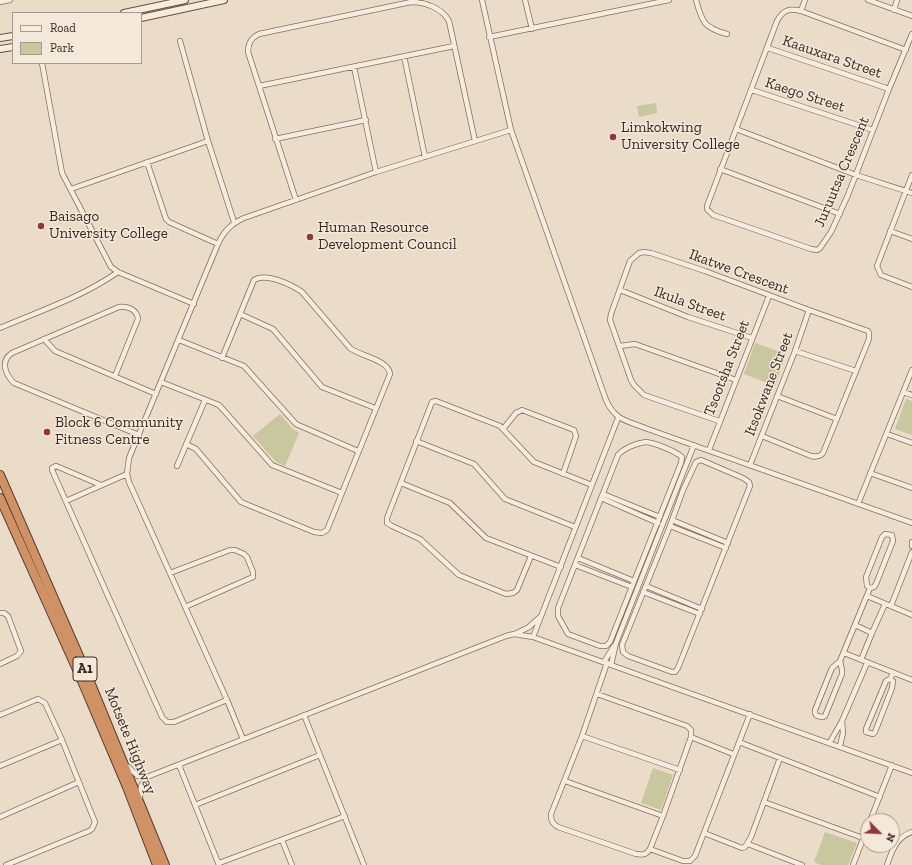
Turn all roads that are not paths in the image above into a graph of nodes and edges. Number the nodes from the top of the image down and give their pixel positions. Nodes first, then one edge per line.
1 (10, 0) edge
2 (184, 0) edge
3 (224, 0) edge
4 (482, 0) edge
5 (525, 0) edge
6 (669, 0) edge
7 (696, 0) edge
8 (805, 0) edge
9 (868, 0) edge
10 (898, 0) edge
11 (0, 2) edge
12 (172, 2) edge
13 (186, 8) junction
14 (894, 10) junction
15 (801, 11) junction
16 (128, 12) edge
17 (912, 16) edge
18 (142, 18) edge
19 (532, 29) junction
20 (727, 34) dead end
21 (912, 34) edge
22 (12, 36) edge
23 (489, 37) junction
24 (0, 38) edge
25 (180, 41) dead end
26 (454, 46) junction
27 (12, 47) edge
28 (768, 48) junction
29 (0, 49) edge
30 (906, 50) junction
31 (404, 56) junction
32 (42, 64) edge
33 (354, 66) junction
34 (259, 86) junction
35 (889, 89) junction
36 (752, 90) junction
37 (366, 120) junction
38 (736, 129) junction
39 (511, 130) junction
40 (873, 130) junction
41 (275, 139) junction
42 (475, 140) junction
43 (208, 141) junction
44 (425, 157) junction
45 (148, 162) junction
46 (720, 169) junction
47 (376, 172) junction
48 (856, 175) junction
49 (912, 175) edge
50 (71, 189) junction
51 (906, 191) junction
52 (912, 193) edge
53 (296, 200) junction
54 (840, 214) junction
55 (234, 222) junction
56 (890, 231) junction
57 (912, 239) edge
58 (218, 244) junction
59 (118, 272) junction
60 (912, 287) edge
61 (620, 290) junction
62 (769, 296) junction
63 (194, 304) junction
64 (809, 310) junction
65 (240, 314) junction
66 (0, 328) edge
67 (752, 338) junction
68 (44, 339) junction
69 (179, 340) junction
70 (620, 346) junction
71 (795, 351) junction
72 (222, 358) junction
73 (912, 370) edge
74 (856, 371) junction
75 (115, 376) junction
76 (736, 380) junction
77 (161, 382) junction
78 (903, 392) junction
79 (156, 394) junction
80 (912, 395) edge
81 (777, 396) junction
82 (205, 400) junction
83 (375, 408) junction
84 (618, 418) junction
85 (837, 419) junction
86 (719, 421) junction
87 (503, 429) junction
88 (887, 434) junction
89 (139, 435) junction
90 (762, 436) junction
91 (416, 441) junction
92 (912, 443) edge
93 (186, 444) junction
94 (694, 445) junction
95 (708, 450) junction
96 (358, 451) junction
97 (750, 465) junction
98 (177, 466) dead end
99 (870, 473) junction
100 (127, 474) junction
101 (563, 474) junction
102 (0, 475) edge
103 (400, 483) junction
104 (101, 485) junction
105 (592, 485) junction
106 (675, 487) junction
107 (912, 488) edge
108 (683, 490) junction
109 (342, 494) junction
110 (602, 496) junction
111 (0, 498) edge
112 (66, 502) junction
113 (858, 504) junction
114 (660, 517) junction
115 (672, 520) junction
116 (658, 523) junction
117 (912, 523) edge
118 (670, 526) junction
119 (575, 527) junction
120 (912, 542) edge
121 (728, 543) junction
122 (912, 546) edge
123 (726, 548) junction
124 (912, 552) edge
125 (649, 553) junction
126 (531, 556) junction
127 (658, 556) junction
128 (578, 558) junction
129 (575, 565) junction
130 (561, 567) junction
131 (170, 573) junction
132 (634, 581) junction
133 (646, 586) junction
134 (632, 587) junction
135 (870, 588) junction
136 (644, 592) junction
137 (867, 596) junction
138 (885, 604) junction
139 (891, 606) junction
140 (185, 607) junction
141 (702, 609) junction
142 (0, 613) edge
143 (700, 614) junction
144 (912, 615) edge
145 (541, 616) junction
146 (620, 618) junction
147 (625, 620) junction
148 (631, 622) junction
149 (855, 625) junction
150 (872, 633) junction
151 (514, 634) junction
152 (533, 637) junction
153 (844, 653) junction
154 (861, 660) junction
155 (840, 661) junction
156 (607, 663) junction
157 (867, 663) junction
158 (0, 664) edge
159 (893, 672) junction
160 (890, 679) junction
161 (912, 680) edge
162 (597, 694) junction
163 (227, 700) junction
164 (875, 706) junction
165 (884, 710) junction
166 (750, 714) junction
167 (0, 715) edge
168 (304, 715) junction
169 (842, 721) junction
170 (582, 736) junction
171 (691, 737) junction
172 (243, 739) junction
173 (62, 740) junction
174 (739, 742) junction
175 (830, 742) junction
176 (840, 746) junction
177 (734, 754) junction
178 (320, 755) junction
179 (780, 758) junction
180 (124, 763) junction
181 (179, 765) junction
182 (892, 765) junction
183 (0, 766) edge
184 (680, 770) junction
185 (912, 773) edge
186 (147, 777) junction
187 (565, 781) junction
188 (79, 782) junction
189 (880, 797) junction
190 (140, 802) junction
191 (764, 802) junction
192 (195, 805) junction
193 (873, 813) edge
194 (0, 816) edge
195 (345, 816) junction
196 (664, 816) junction
197 (912, 832) edge
198 (704, 833) junction
199 (860, 837) edge
200 (282, 840) junction
201 (748, 844) junction
202 (860, 846) edge
203 (650, 849) junction
204 (219, 864) edge
205 (6, 865) edge
206 (157, 865) edge
207 (166, 865) edge
208 (292, 865) edge
209 (364, 865) edge
210 (802, 865) edge
211 (853, 865) edge
212 (887, 865) edge

1 - 11 street
2 - 12 main road
2 - 13 street
3 - 13 main road
4 - 23 street
5 - 19 street
6 - 19 street
7 - 20 street
8 - 15 street
9 - 14 street
10 - 14 street
12 - 16 main road
13 - 18 main road
14 - 17 street
15 - 28 street, Juruutsa Crescent
15 - 30 street
19 - 23 street
21 - 30 street, Juruutsa Crescent
22 - 24 main road
23 - 39 street
25 - 43 street
26 - 31 street
26 - 34 street
26 - 42 street
27 - 29 main road
28 - 35 street, Kaauxara Street
28 - 36 street, Juruutsa Crescent
30 - 35 street, Juruutsa Crescent
31 - 33 street
31 - 44 street
32 - 50 street
33 - 34 street
33 - 37 street
34 - 41 street
35 - 40 street, Juruutsa Crescent
36 - 38 street, Juruutsa Crescent
36 - 40 street, Kaego Street
37 - 41 street
37 - 47 street
38 - 46 street, Juruutsa Crescent
38 - 48 street
39 - 42 street
39 - 84 street
40 - 48 street, Juruutsa Crescent
41 - 53 street
42 - 44 street
43 - 45 street
43 - 55 street
44 - 47 street
45 - 50 street
45 - 58 street
46 - 54 street
46 - 54 street, Juruutsa Crescent
47 - 53 street
48 - 51 street
48 - 54 street, Juruutsa Crescent
49 - 51 street
50 - 59 street
51 - 52 street
51 - 56 street
53 - 55 street
55 - 58 street
56 - 57 street
56 - 60 street
58 - 63 street
59 - 63 street
59 - 66 street
61 - 62 street, Ikatwe Crescent
61 - 67 street, Ikula Street
61 - 70 street, Ikatwe Crescent
62 - 64 street, Ikatwe Crescent
62 - 67 street, Tsootsha Street
63 - 69 street
64 - 71 street, Itsokwane Street
64 - 74 street, Ikatwe Crescent
65 - 72 street
65 - 83 street
65 - 83 street
67 - 76 street, Tsootsha Street
68 - 75 street
68 - 75 street
68 - 89 street
69 - 72 street
69 - 77 street
70 - 76 street
70 - 86 street, Ikatwe Crescent
71 - 74 street
71 - 81 street, Itsokwane Street
72 - 96 street
73 - 78 street
74 - 85 street, Ikatwe Crescent
75 - 79 street
76 - 86 street, Tsootsha Street
77 - 79 street
77 - 82 street
78 - 80 street
78 - 88 street
79 - 89 street
81 - 85 street
81 - 90 street, Itsokwane Street
82 - 93 street
82 - 109 street
83 - 96 street
84 - 94 street
84 - 105 street
85 - 90 street, Ikatwe Crescent
86 - 95 street, Tsootsha Street
87 - 91 street
87 - 101 street
87 - 101 street
88 - 92 street
88 - 99 street
89 - 100 street
90 - 97 street, Itsokwane Street
91 - 103 street
91 - 119 street
93 - 98 street
93 - 109 street
94 - 95 street
94 - 106 street
95 - 97 street
96 - 109 street
97 - 113 street
99 - 107 street
99 - 113 street
100 - 104 street
100 - 131 street
101 - 105 street
102 - 180 highway, Motsete Highway / A1
103 - 126 street
103 - 126 street
104 - 112 street
104 - 112 street
105 - 119 street
106 - 108 street
106 - 110 street
106 - 114 street
106 - 125 street
108 - 115 street
108 - 121 street
110 - 114 street
110 - 116 street
110 - 128 street
111 - 206 highway, Motsete Highway / A1
112 - 163 street
113 - 117 street
114 - 116 street
115 - 118 street
115 - 121 street
116 - 125 street
118 - 123 street
118 - 127 street
119 - 130 street
120 - 122 street
121 - 123 street
123 - 141 street
124 - 139 street
125 - 127 street
125 - 132 street
125 - 147 street
126 - 130 street
127 - 133 street
128 - 129 street
128 - 132 street
129 - 134 street
129 - 146 street
130 - 145 street
131 - 140 street
131 - 140 street
132 - 134 street
133 - 136 street
133 - 141 street
134 - 146 street
135 - 135 street
135 - 137 street
136 - 143 street
136 - 148 street
137 - 138 street
137 - 149 street
138 - 139 street
138 - 150 street
139 - 144 street
140 - 163 street
141 - 143 street
142 - 158 street
143 - 148 street
145 - 151 street
145 - 152 street
146 - 147 street
147 - 148 street
147 - 156 street
149 - 150 street
149 - 153 street
150 - 154 street
151 - 152 street
151 - 168 street
152 - 156 street
153 - 154 street
153 - 155 street
154 - 157 street
155 - 155 street
156 - 162 street
156 - 166 street
157 - 159 street
157 - 169 street
159 - 160 street
159 - 161 street
160 - 164 street
160 - 165 street
162 - 170 street
162 - 171 street
163 - 172 street
164 - 165 street
164 - 165 street
166 - 174 street
166 - 175 street
167 - 173 street
168 - 172 street
168 - 178 street
169 - 175 street
169 - 176 street
170 - 184 street
170 - 187 street
171 - 177 street
171 - 184 street
172 - 181 street
173 - 183 street
173 - 188 street
174 - 177 street
174 - 179 street
175 - 176 street
176 - 182 street
177 - 198 street
178 - 192 street
178 - 195 street
179 - 189 street
179 - 191 street
180 - 186 street
180 - 190 highway, Motsete Highway / A1
181 - 186 street
181 - 192 street
182 - 185 street
182 - 189 street
184 - 196 street
186 - 190 street
187 - 196 street
187 - 203 street
188 - 194 street
188 - 205 street
189 - 193 street
190 - 207 highway, Motsete Highway / A1
191 - 199 street
191 - 201 street
192 - 204 street
195 - 200 street
195 - 209 street
196 - 203 street
197 - 212 street
198 - 201 street
198 - 203 street
200 - 204 street
200 - 208 street
201 - 210 street
202 - 211 street

